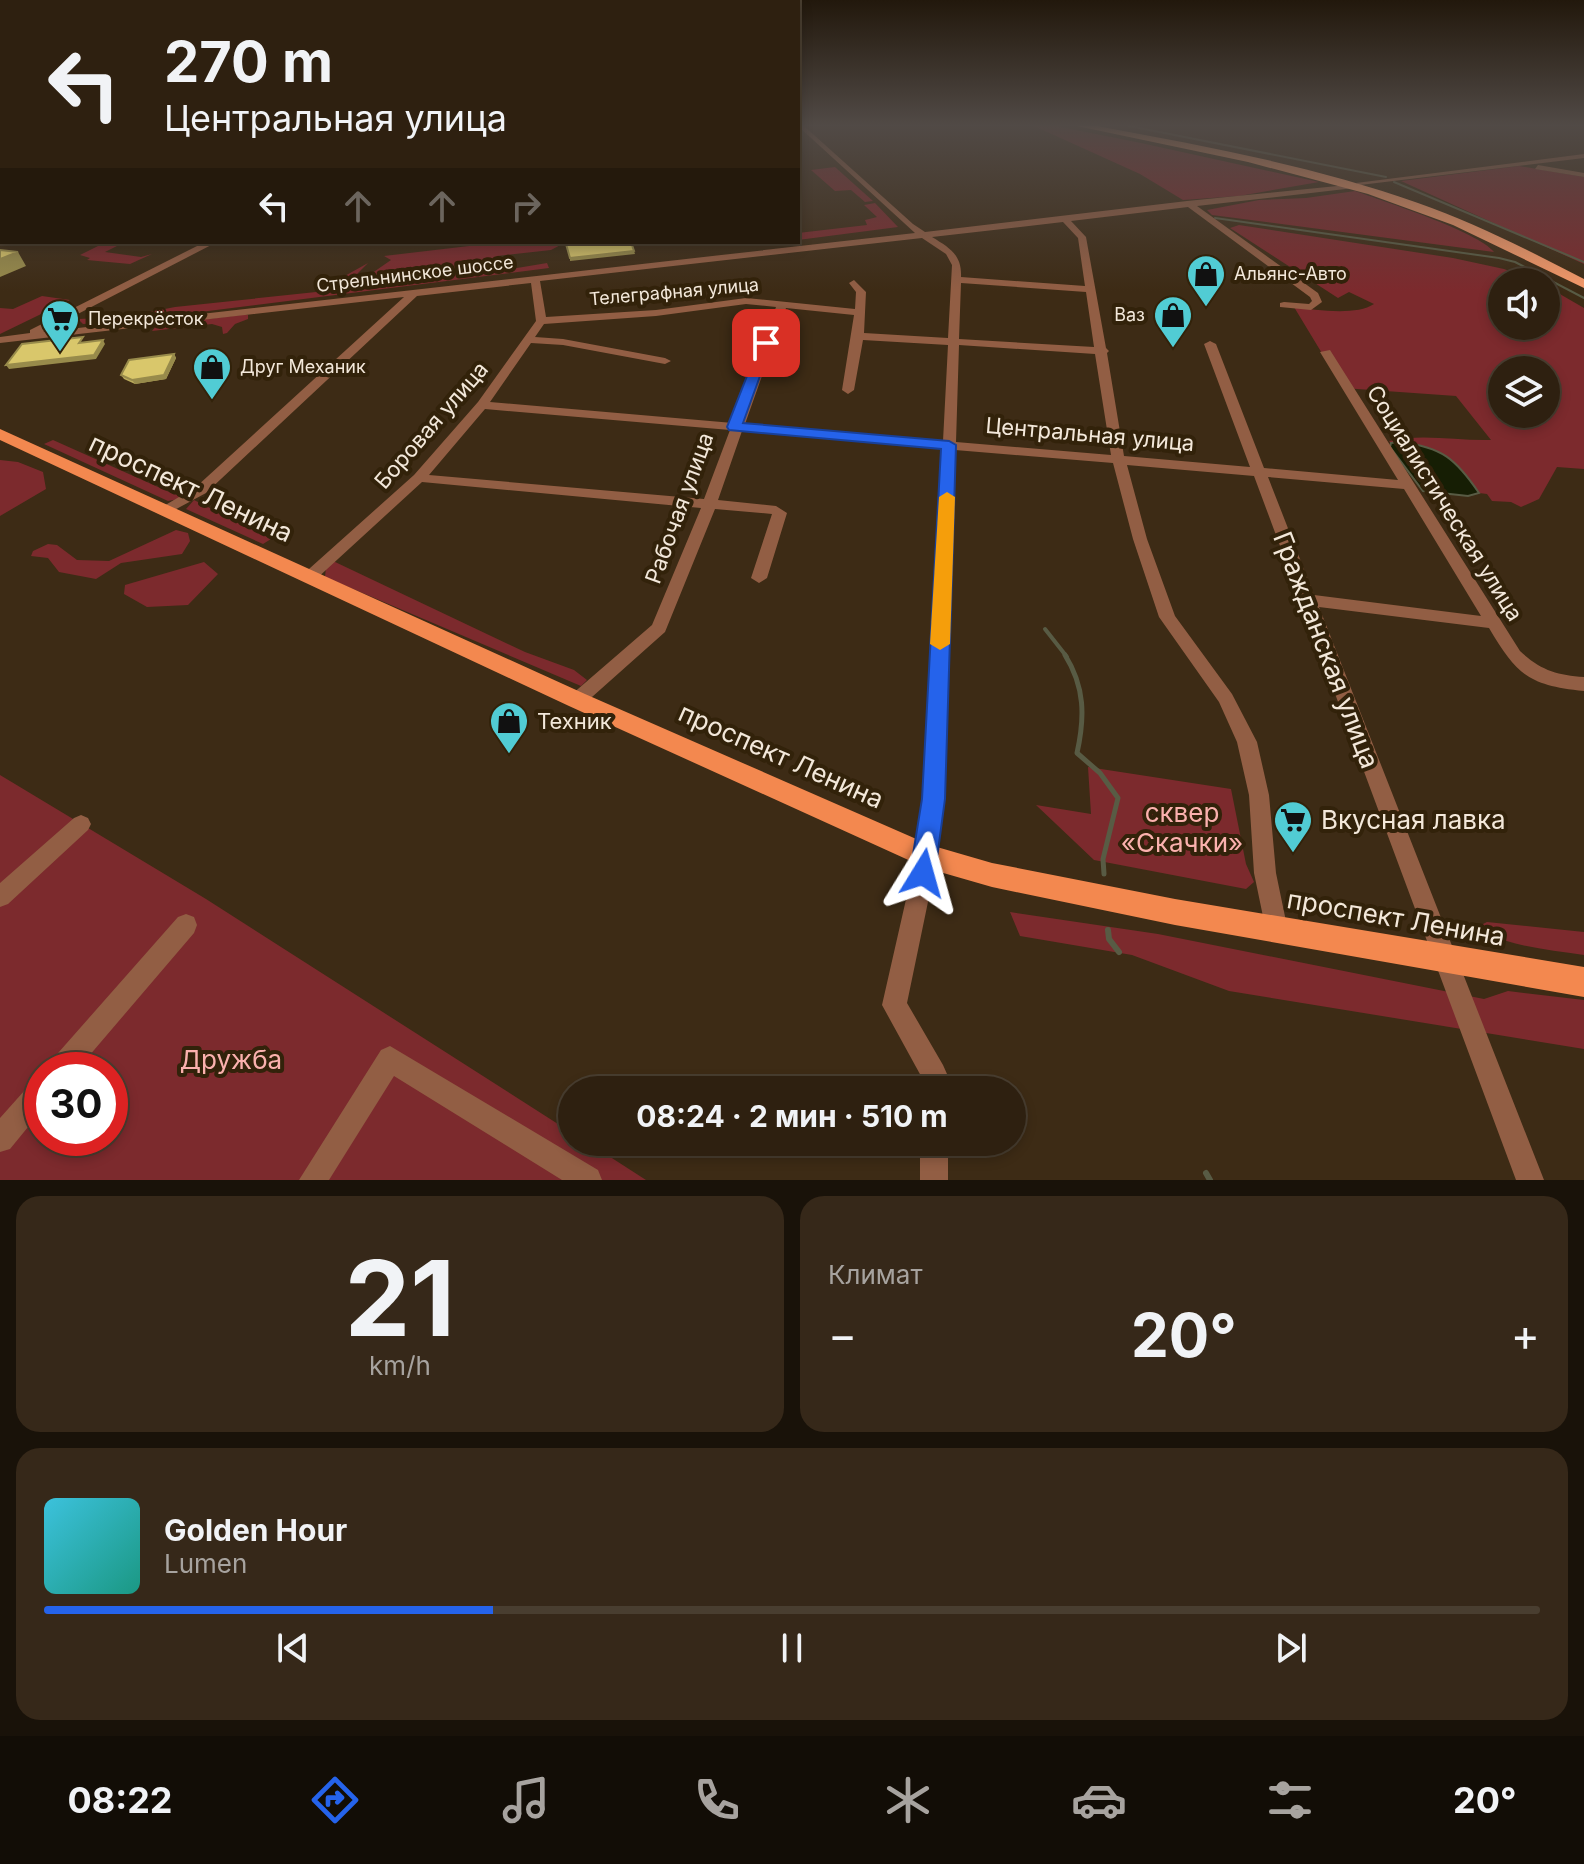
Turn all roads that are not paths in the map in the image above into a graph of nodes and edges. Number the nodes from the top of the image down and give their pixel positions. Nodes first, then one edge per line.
1 (862, 181) edge
2 (1340, 181) edge
3 (1342, 181) edge
4 (1376, 181) edge
5 (1352, 184) junction
6 (1187, 203) junction
7 (1063, 217) junction
8 (922, 234) junction
9 (208, 244) edge
10 (535, 278) junction
11 (1584, 278) edge
12 (958, 280) junction
13 (854, 283) dead end
14 (1584, 284) edge
15 (1092, 289) junction
16 (415, 292) junction
17 (783, 303) junction
18 (1284, 305) dead end
19 (858, 312) junction
20 (541, 321) junction
21 (858, 336) junction
22 (22, 338) junction
23 (0, 340) edge
24 (531, 340) junction
25 (954, 342) junction
26 (1210, 344) dead end
27 (0, 348) edge
28 (1103, 351) junction
29 (1326, 352) dead end
30 (665, 361) dead end
31 (848, 390) dead end
32 (482, 405) junction
33 (735, 427) junction
34 (0, 434) edge
35 (949, 445) junction
36 (1118, 458) junction
37 (1256, 470) junction
38 (419, 478) junction
39 (1409, 485) junction
40 (707, 504) junction
41 (167, 510) junction
42 (308, 577) junction
43 (759, 578) dead end
44 (1307, 600) junction
45 (1493, 623) junction
46 (1584, 684) edge
47 (577, 700) junction
48 (81, 824) dead end
49 (926, 856) junction
50 (0, 897) edge
51 (186, 925) dead end
52 (1277, 931) junction
53 (1443, 958) junction
54 (1584, 982) edge
55 (76, 1052) edge
56 (934, 1076) edge
57 (24, 1111) edge
58 (0, 1139) edge
59 (934, 1156) edge
60 (313, 1180) edge
61 (588, 1180) edge
62 (934, 1180) edge
63 (1530, 1180) edge

1 - 8 street
2 - 5 highway
3 - 5 highway
4 - 5 street, Стрельнинское шоссе
5 - 6 street, Стрельнинское шоссе
5 - 11 highway
5 - 14 highway
6 - 7 street, Стрельнинское шоссе
6 - 18 street
7 - 8 street, Стрельнинское шоссе
7 - 15 street
8 - 10 street, Стрельнинское шоссе
8 - 12 street
9 - 22 street
10 - 16 street, Стрельнинское шоссе
10 - 20 street
12 - 15 street
12 - 25 street
13 - 19 street
15 - 28 street
16 - 22 street, Стрельнинское шоссе
16 - 41 street
17 - 19 street, Телеграфная улица
17 - 20 street, Телеграфная улица
17 - 33 street, Рабочая улица
19 - 21 street
20 - 24 street, Боровая улица
21 - 25 street
21 - 31 street
22 - 23 street, Стрельнинское шоссе
22 - 27 street
24 - 30 street
24 - 32 street, Боровая улица
25 - 28 street
25 - 35 street
26 - 37 street, Гражданская улица
28 - 36 street
29 - 39 street, Социалистическая улица
32 - 33 street, Центральная улица
32 - 38 street, Боровая улица
33 - 35 street, Центральная улица
33 - 40 street, Рабочая улица
34 - 41 main road, проспект Ленина
35 - 36 street, Центральная улица
35 - 49 street
36 - 37 street, Центральная улица
36 - 52 street
37 - 39 street, Центральная улица
37 - 44 street, Гражданская улица
38 - 40 street
38 - 42 street, Боровая улица
39 - 45 street, Социалистическая улица
40 - 43 street
40 - 47 street, Рабочая улица
41 - 42 main road, проспект Ленина
42 - 47 main road, проспект Ленина
44 - 45 street
44 - 53 street, Гражданская улица
45 - 46 street, Социалистическая улица
47 - 49 main road, проспект Ленина
48 - 50 street
49 - 52 main road, проспект Ленина
49 - 56 street
51 - 55 street
52 - 53 main road, проспект Ленина
53 - 54 main road, проспект Ленина
53 - 63 street, Гражданская улица
57 - 58 street
59 - 62 street
60 - 61 street

